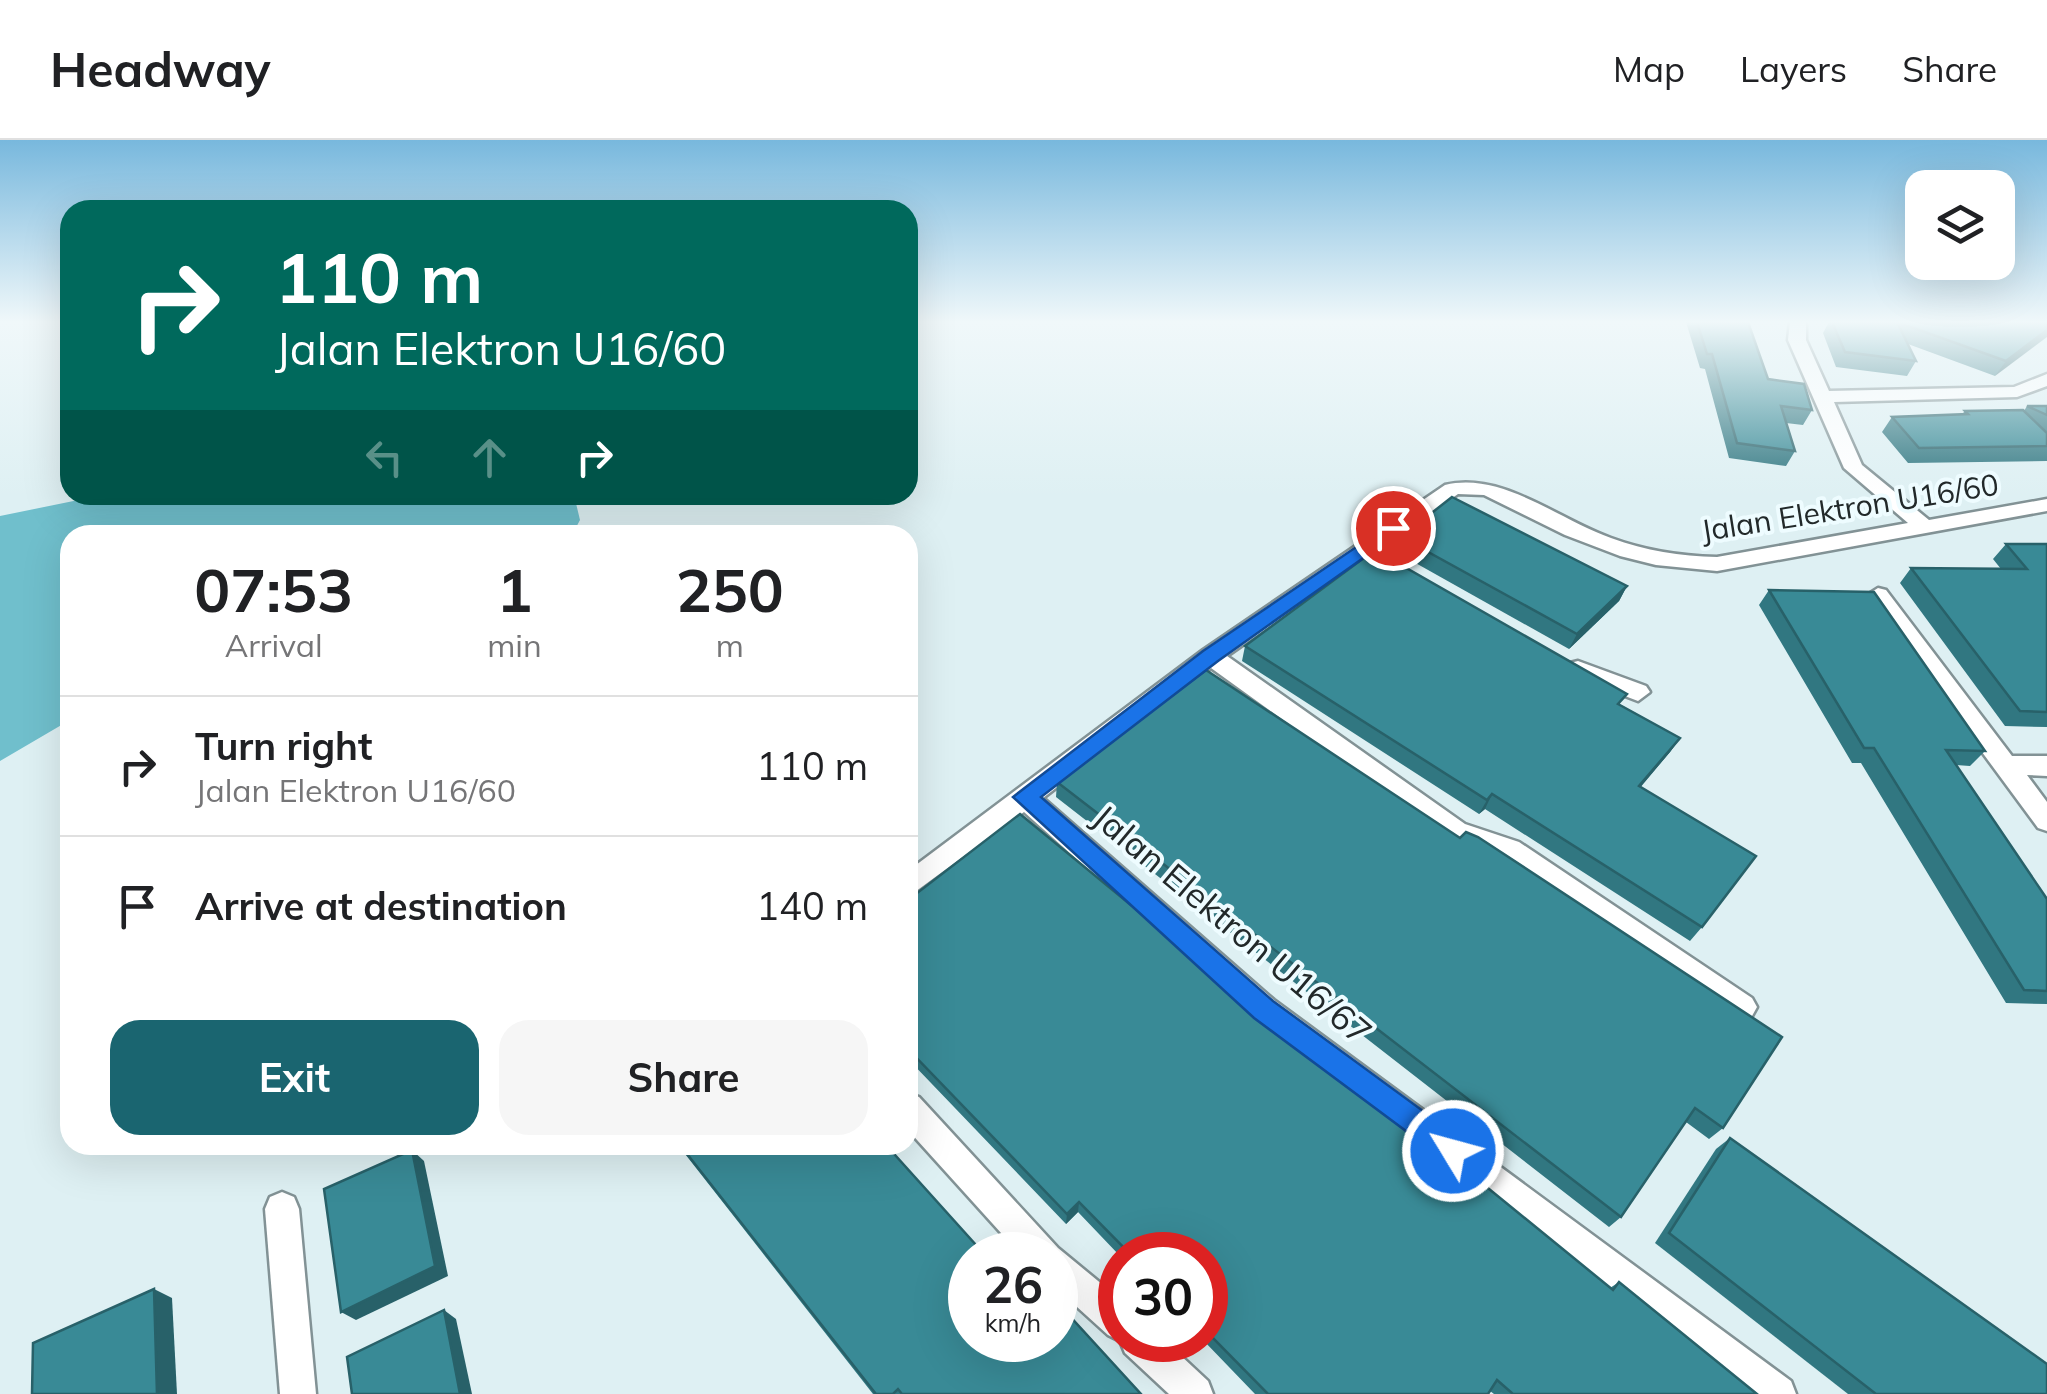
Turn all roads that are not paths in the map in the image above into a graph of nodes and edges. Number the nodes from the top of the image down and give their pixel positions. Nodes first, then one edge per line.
1 (1817, 381) edge
2 (2043, 381) edge
3 (1825, 397) junction
4 (2047, 505) edge
5 (1925, 528) junction
6 (1364, 548) junction
7 (1396, 566) edge
8 (1878, 595) edge
9 (1211, 656) junction
10 (1560, 659) edge
11 (1638, 692) dead end
12 (2006, 765) junction
13 (2047, 766) edge
14 (1025, 797) junction
15 (2047, 821) edge
16 (918, 878) edge
17 (1742, 1007) edge
18 (918, 1119) edge
19 (282, 1209) dead end
20 (1023, 1232) edge
21 (1078, 1285) edge
22 (1098, 1303) edge
23 (1161, 1362) edge
24 (298, 1394) edge
25 (1195, 1394) edge
26 (1778, 1394) edge

1 - 3 street
2 - 3 street
3 - 5 street
4 - 5 street, Jalan Elektron U16/60
5 - 6 street, Jalan Elektron U16/60
6 - 7 street
6 - 9 street, Jalan Elektron U16/60
8 - 12 street
9 - 14 street, Jalan Elektron U16/60
9 - 17 street
10 - 11 street
12 - 13 street
12 - 15 street
14 - 16 street, Jalan Elektron U16/60
14 - 26 street, Jalan Elektron U16/67
18 - 20 street
19 - 24 street
21 - 22 street
23 - 25 street

